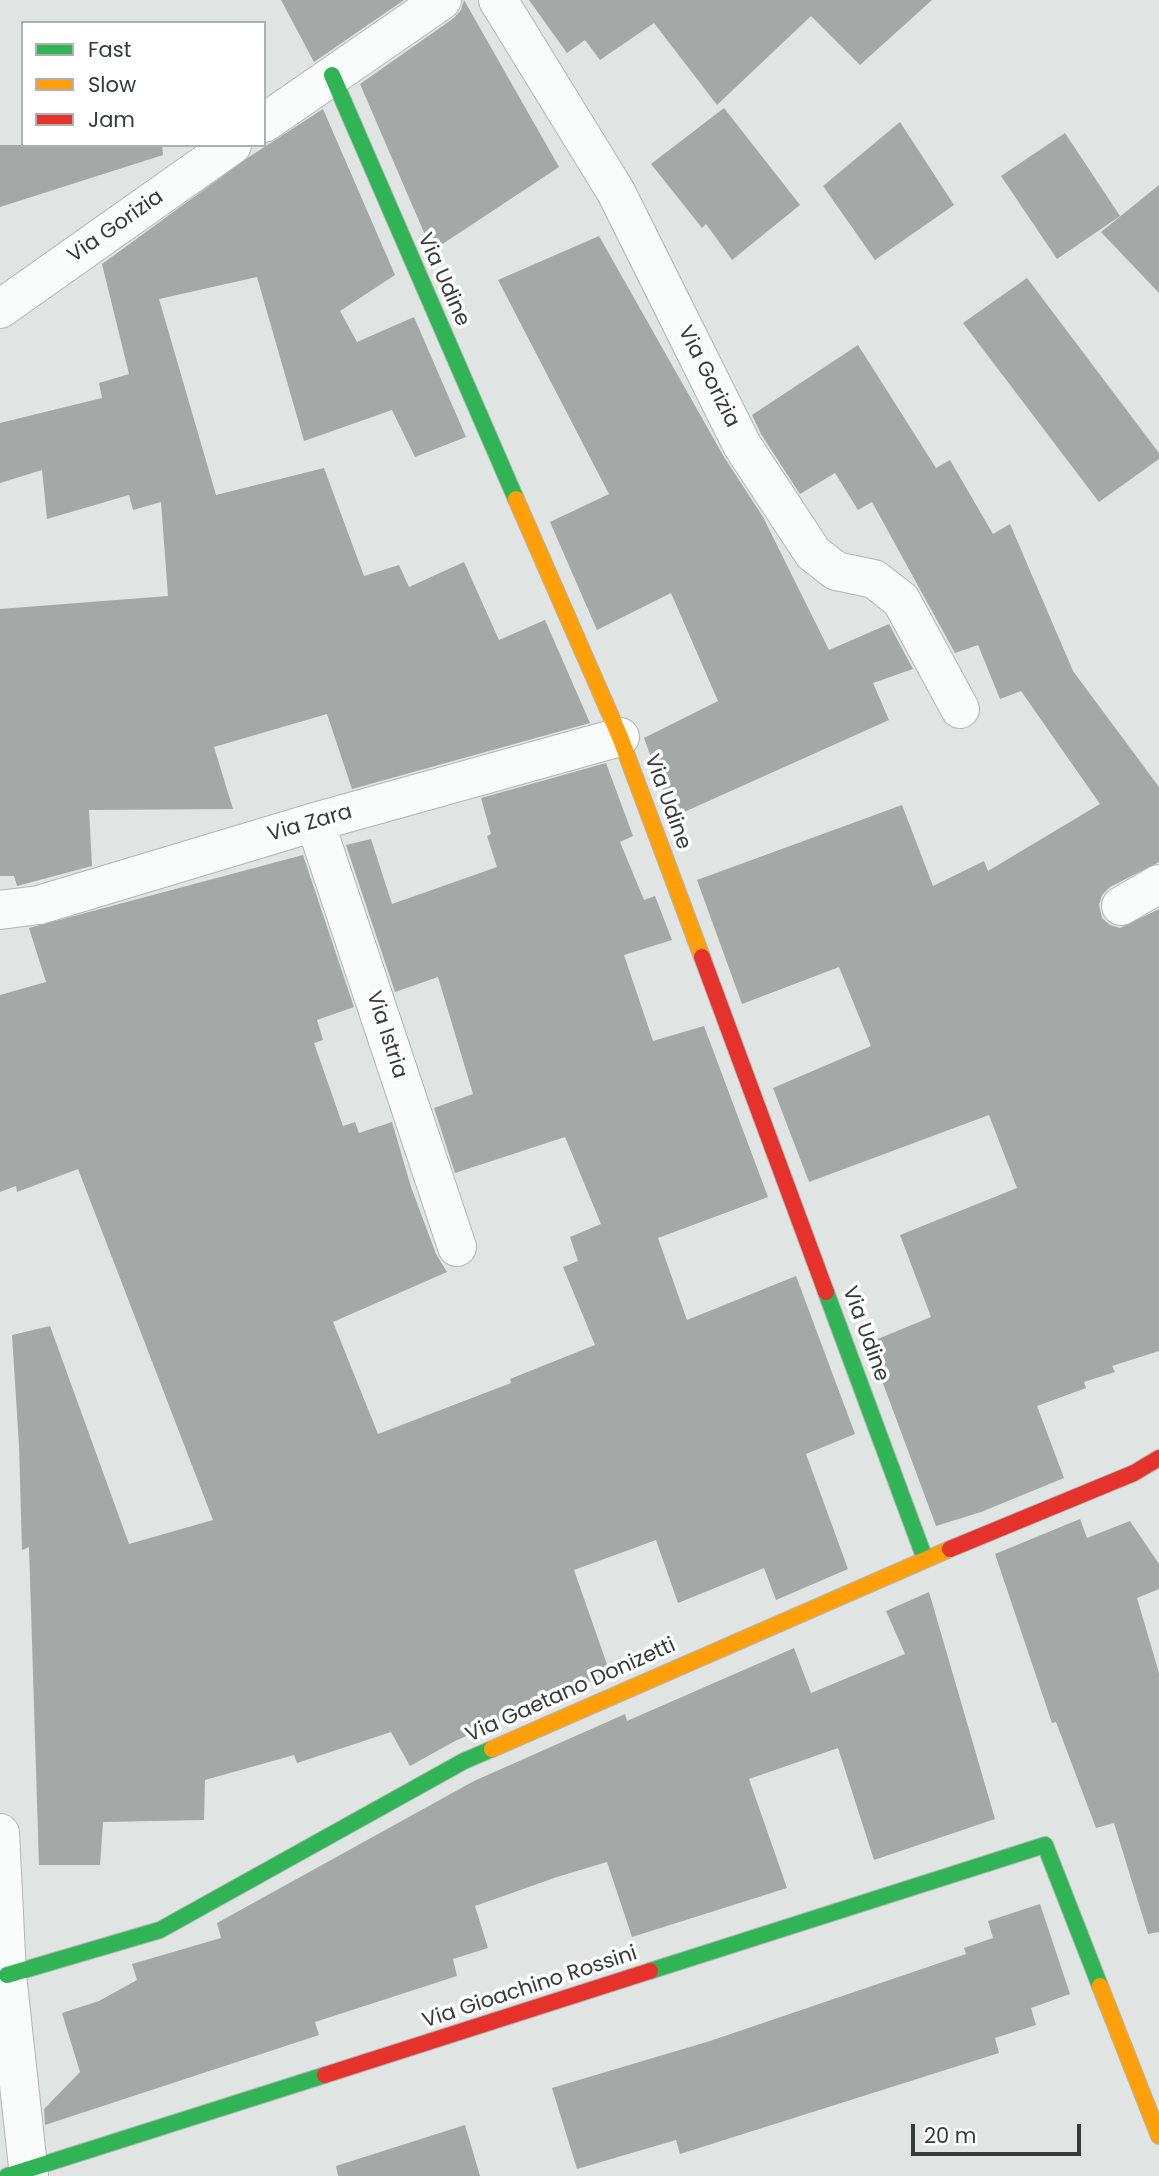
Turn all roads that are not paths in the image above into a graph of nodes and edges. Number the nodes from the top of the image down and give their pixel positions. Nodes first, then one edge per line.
1 (442, 0) edge
2 (498, 0) edge
3 (332, 75) junction
4 (266, 122) edge
5 (229, 147) edge
6 (0, 309) edge
7 (960, 709) dead end
8 (620, 737) junction
9 (315, 822) junction
10 (1159, 884) edge
11 (1121, 906) dead end
12 (0, 910) edge
13 (457, 1247) dead end
14 (1159, 1458) edge
15 (925, 1559) junction
16 (0, 1833) edge
17 (7, 1975) junction
18 (1159, 2136) edge
19 (21, 2173) edge

1 - 3 street
2 - 7 street, Via Gorizia
3 - 4 street
3 - 8 street, Via Udine
5 - 6 street, Via Gorizia
8 - 9 street, Via Zara
8 - 15 street, Via Udine
9 - 12 street, Via Zara
9 - 13 street, Via Istria
10 - 11 street
14 - 15 street, Via Gaetano Donizetti
15 - 17 street, Via Gaetano Donizetti
16 - 17 street
17 - 19 street
18 - 19 street, Via Gioachino Rossini

